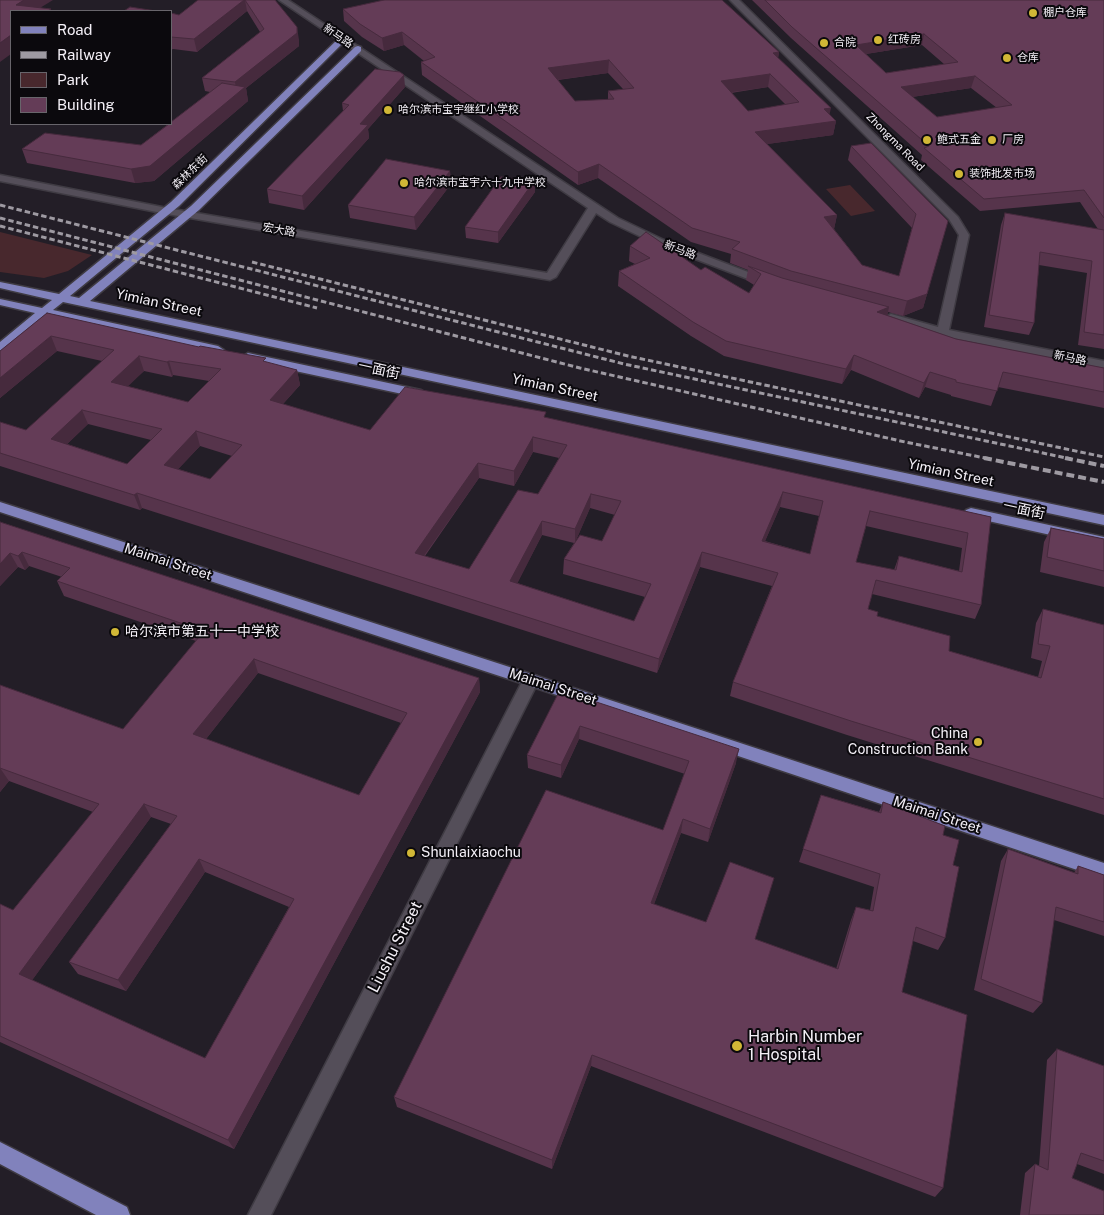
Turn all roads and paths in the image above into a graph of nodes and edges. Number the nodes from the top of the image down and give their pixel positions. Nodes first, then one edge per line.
1 (283, 0) edge
2 (734, 0) edge
3 (344, 39) junction
4 (358, 49) junction
5 (0, 170) edge
6 (0, 178) edge
7 (594, 207) junction
8 (171, 208) junction
9 (192, 211) junction
10 (0, 285) edge
11 (775, 286) edge
12 (60, 297) junction
13 (0, 302) edge
14 (82, 302) junction
15 (44, 312) junction
16 (878, 314) edge
17 (943, 332) junction
18 (0, 348) edge
19 (1104, 365) edge
20 (435, 397) edge
21 (0, 507) edge
22 (958, 511) edge
23 (1104, 520) edge
24 (1104, 542) edge
25 (531, 680) junction
26 (1104, 871) edge
27 (0, 1153) edge
28 (119, 1215) edge
29 (259, 1215) edge

1 - 3 street, 新马路
2 - 17 street, Zhongma Road
3 - 4 street, 新马路
3 - 8 main road, 森林东街
4 - 7 street, 新马路
4 - 9 main road
5 - 8 street, 宏大路
6 - 8 street, 宏大路
7 - 9 street, 宏大路
7 - 11 street, 新马路
8 - 9 street, 宏大路
8 - 12 main road, 森林东街
9 - 14 main road
10 - 12 main road, Yimian Street
12 - 14 main road, Yimian Street
12 - 15 main road, 森林东街
13 - 15 main road, 一面街
14 - 23 main road, Yimian Street
15 - 18 main road, 森林东街
15 - 20 main road, 一面街
16 - 17 street, 新马路
17 - 19 street, 新马路
21 - 25 main road, Maimai Street
22 - 24 main road, 一面街
25 - 26 main road, Maimai Street
25 - 29 street, Liushu Street
27 - 28 main road

